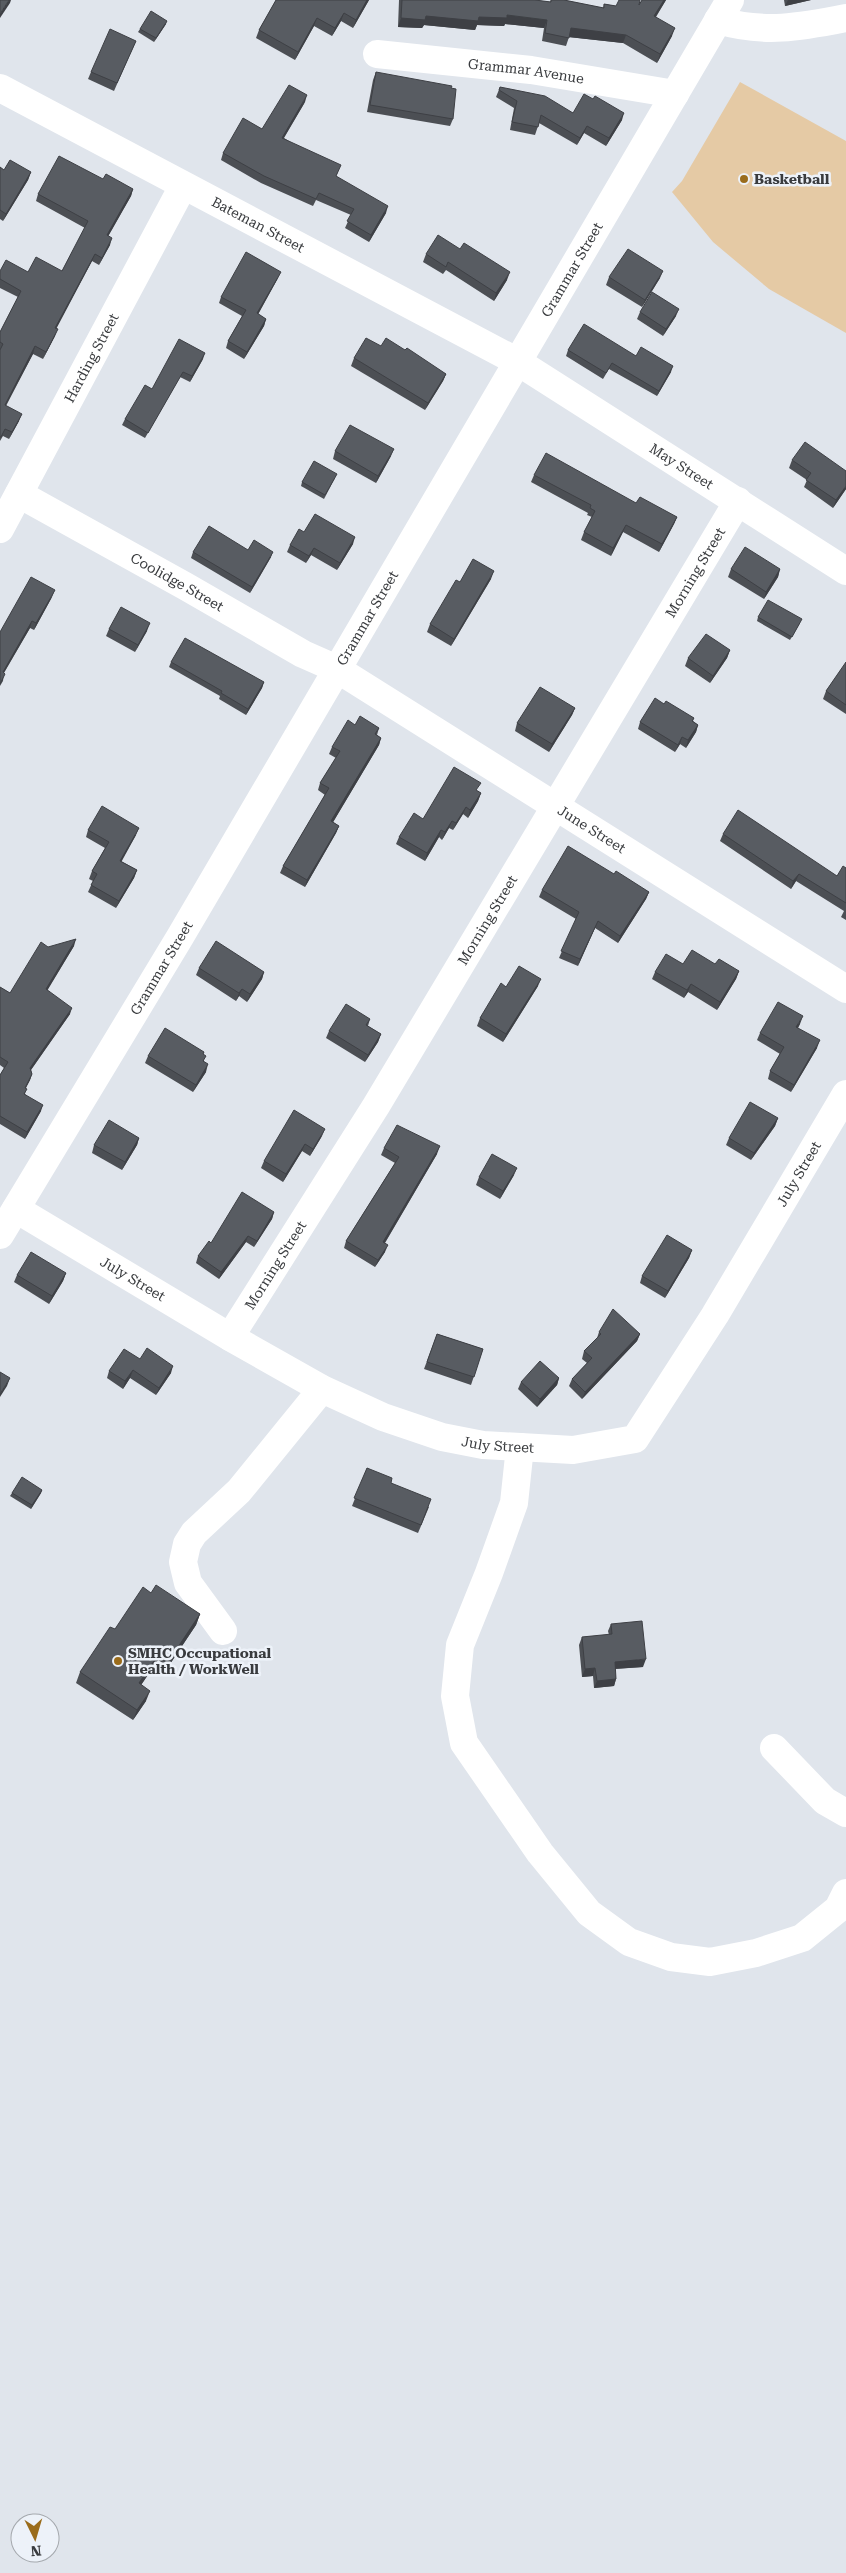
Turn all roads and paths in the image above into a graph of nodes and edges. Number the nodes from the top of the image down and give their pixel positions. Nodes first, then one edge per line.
1 (724, 10) edge
2 (846, 18) edge
3 (377, 54) dead end
4 (0, 88) edge
5 (675, 94) junction
6 (183, 186) junction
7 (518, 362) junction
8 (19, 494) junction
9 (738, 500) junction
10 (0, 529) edge
11 (846, 571) edge
12 (337, 669) junction
13 (556, 808) junction
14 (846, 988) edge
15 (846, 1094) edge
16 (16, 1209) junction
17 (0, 1235) edge
18 (230, 1337) junction
19 (322, 1389) junction
20 (520, 1447) junction
21 (223, 1631) dead end
22 (774, 1748) dead end
23 (846, 1813) edge
24 (846, 1893) edge

1 - 2 street
1 - 5 street, Grammar Street
3 - 5 street, Grammar Avenue
4 - 6 street, Bateman Street
5 - 7 street, Grammar Street
6 - 7 street, Bateman Street
6 - 8 street, Harding Street
7 - 9 street, May Street
7 - 12 street, Grammar Street
8 - 10 street, Harding Street
8 - 12 street, Coolidge Street
9 - 11 street, May Street
9 - 13 street, Morning Street
12 - 13 street, June Street
12 - 16 street, Grammar Street
13 - 14 street, June Street
13 - 18 street, Morning Street
15 - 20 street, July Street
16 - 17 street, Grammar Street
16 - 18 street, July Street
18 - 19 street, July Street
19 - 20 street, July Street
19 - 21 street
20 - 24 street
22 - 23 street

